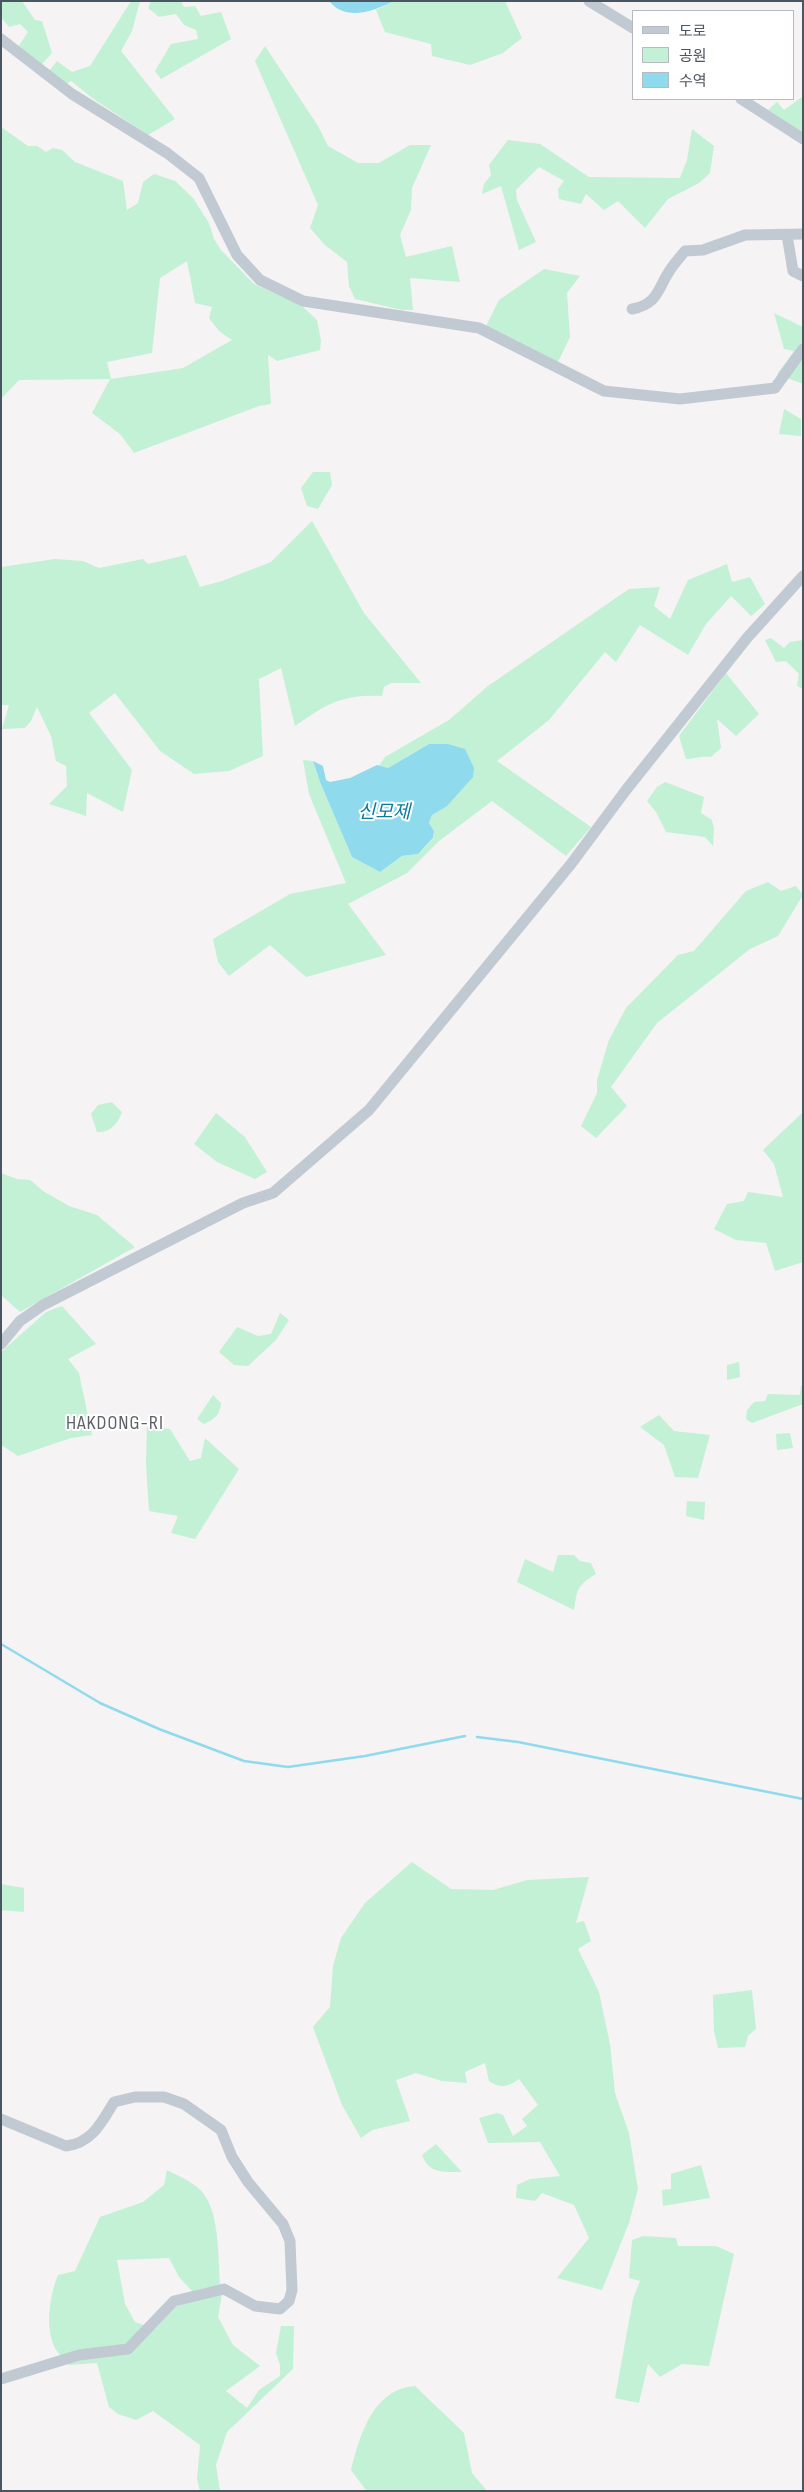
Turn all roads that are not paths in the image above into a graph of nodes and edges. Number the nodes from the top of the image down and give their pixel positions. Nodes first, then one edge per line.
1 (589, 1) edge
2 (632, 27) edge
3 (1, 39) edge
4 (743, 100) edge
5 (803, 139) edge
6 (803, 234) edge
7 (786, 235) junction
8 (803, 276) edge
9 (632, 308) dead end
10 (803, 349) edge
11 (803, 576) edge
12 (1, 1344) edge
13 (1, 2120) edge
14 (1, 2379) edge

1 - 2 street
3 - 10 street
4 - 5 street
6 - 7 street
7 - 8 street
7 - 9 street
11 - 12 street
13 - 14 street

